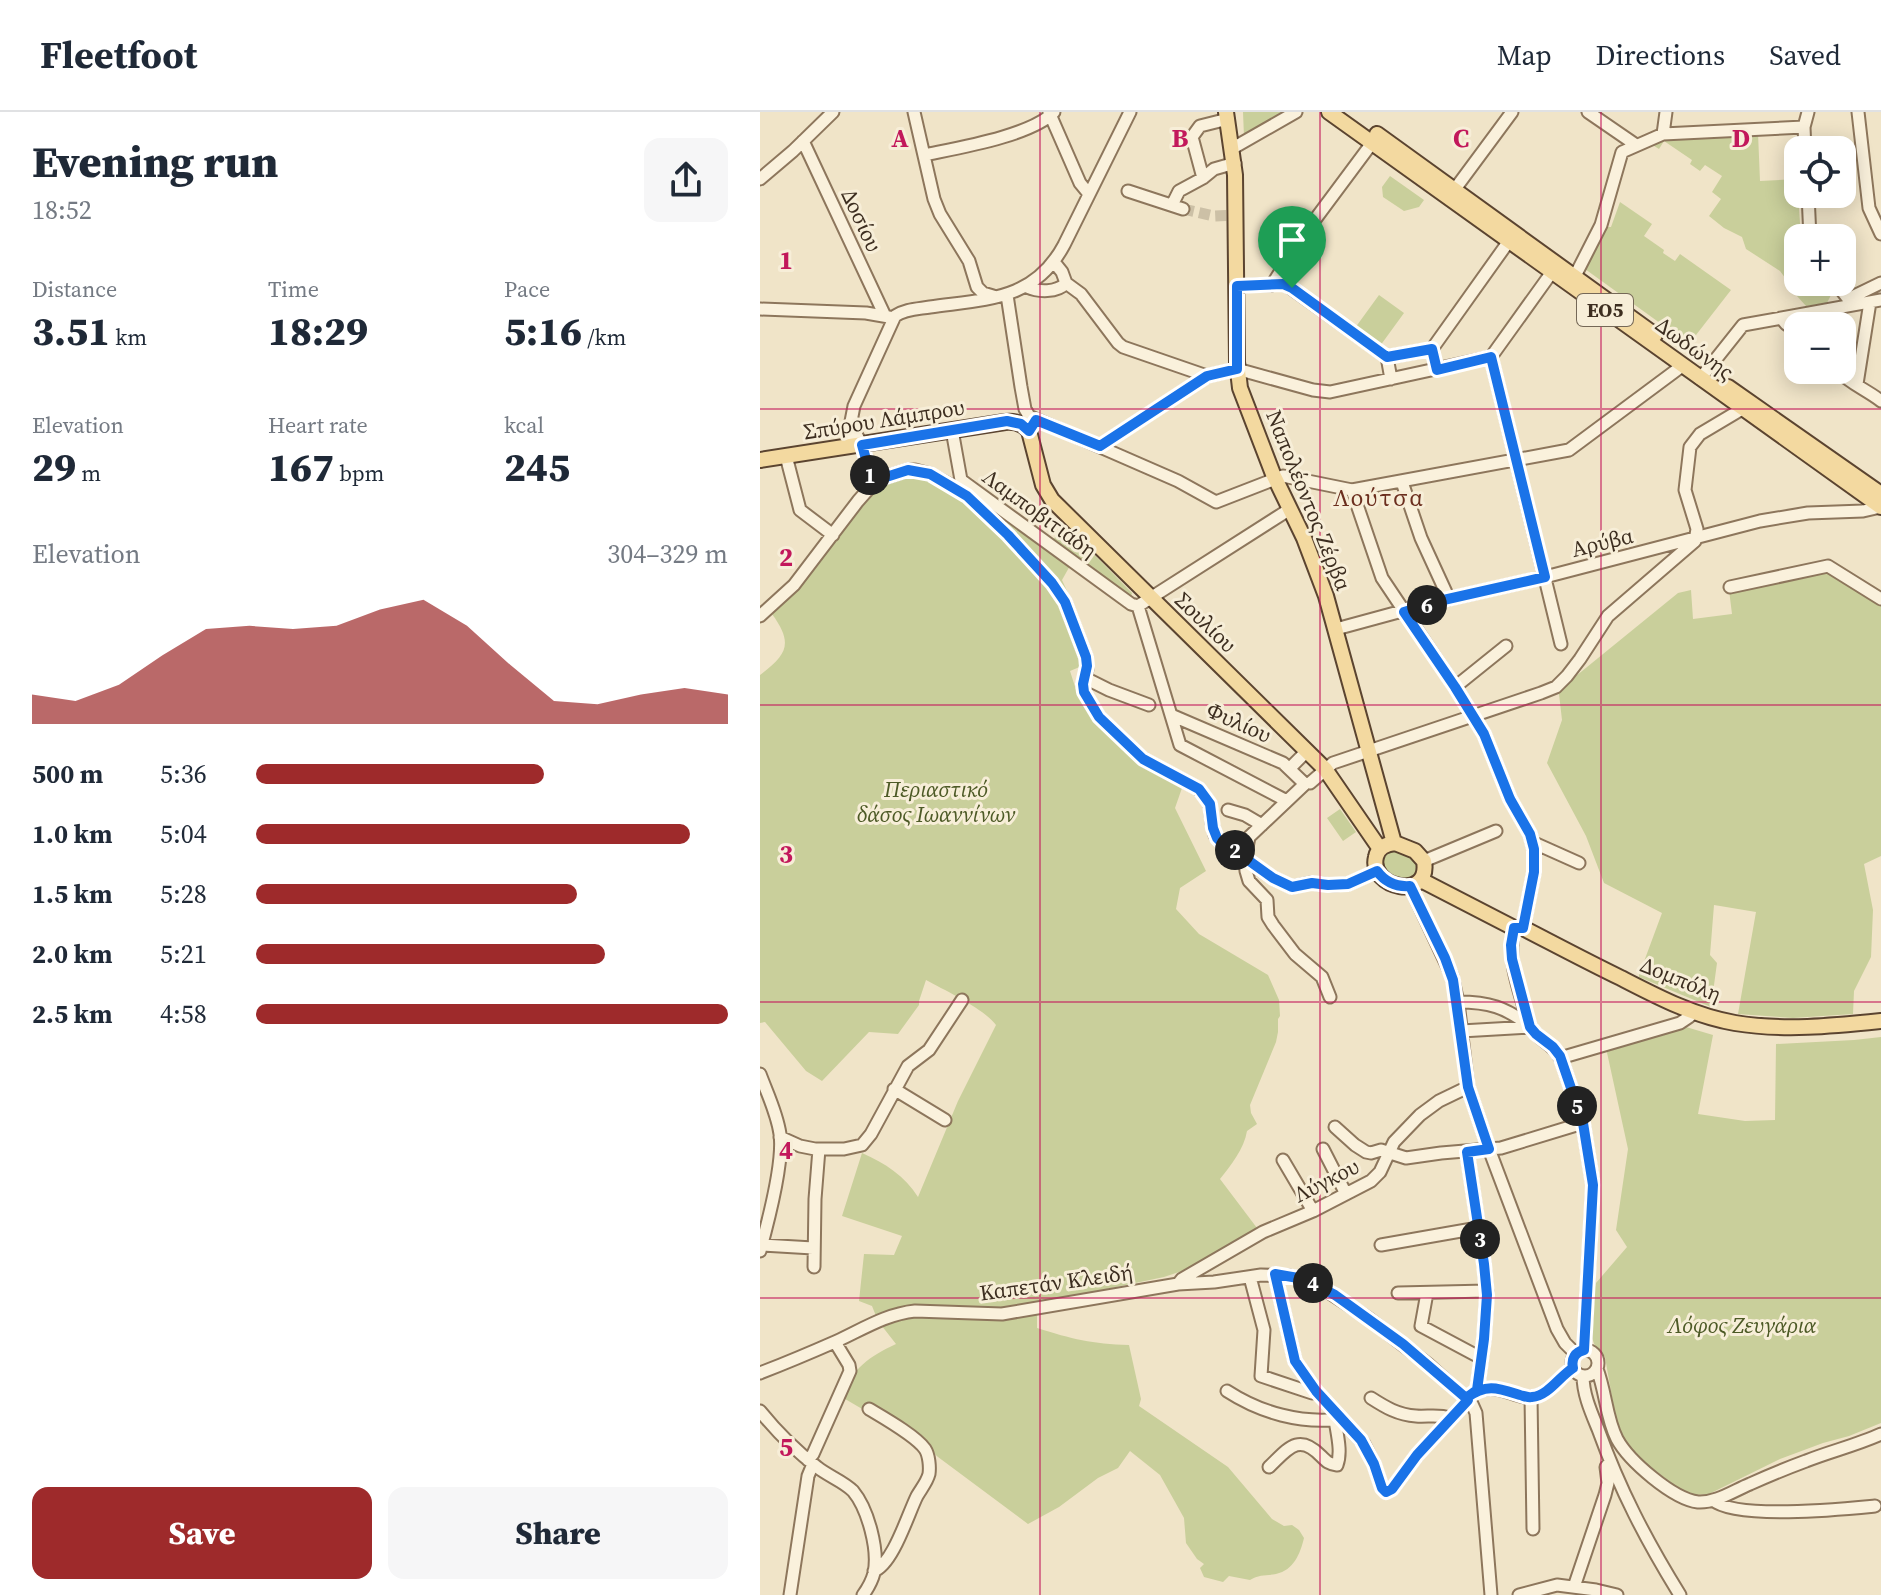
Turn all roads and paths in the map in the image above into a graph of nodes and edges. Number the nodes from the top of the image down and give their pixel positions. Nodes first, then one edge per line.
1 (833, 112) edge
2 (914, 112) edge
3 (1130, 112) edge
4 (1296, 112) edge
5 (1329, 112) edge
6 (1345, 112) edge
7 (1512, 112) edge
8 (1588, 112) edge
9 (1666, 112) edge
10 (1808, 112) edge
11 (1858, 112) edge
12 (1051, 113) edge
13 (1227, 116) edge
14 (1804, 127) junction
15 (1663, 134) junction
16 (1804, 136) edge
17 (803, 141) junction
18 (1372, 143) junction
19 (1636, 145) junction
20 (924, 155) junction
21 (1234, 156) junction
22 (1203, 178) junction
23 (760, 179) edge
24 (1455, 189) junction
25 (1128, 191) dead end
26 (1089, 194) junction
27 (1881, 234) edge
28 (1509, 241) junction
29 (1054, 262) junction
30 (1552, 272) junction
31 (1575, 276) junction
32 (1066, 283) junction
33 (1881, 283) edge
34 (1272, 285) junction
35 (1237, 286) junction
36 (1027, 287) junction
37 (1003, 296) junction
38 (1846, 296) edge
39 (1876, 301) edge
40 (1851, 302) junction
41 (760, 309) edge
42 (889, 318) junction
43 (1781, 318) junction
44 (1784, 322) edge
45 (1432, 349) junction
46 (1387, 357) junction
47 (1491, 357) junction
48 (1682, 366) junction
49 (1237, 369) junction
50 (1437, 370) junction
51 (1703, 375) junction
52 (1207, 376) junction
53 (1391, 379) junction
54 (1857, 384) joint
55 (1021, 387) junction
56 (1881, 401) edge
57 (1742, 409) junction
58 (853, 413) junction
59 (1016, 422) junction
60 (1032, 425) junction
61 (952, 430) junction
62 (862, 445) junction
63 (1100, 446) junction
64 (846, 447) junction
65 (786, 456) junction
66 (760, 460) edge
67 (1516, 461) junction
68 (1275, 479) junction
69 (1402, 482) junction
70 (873, 484) junction
71 (1352, 490) junction
72 (1881, 494) edge
73 (1880, 507) edge
74 (1290, 509) junction
75 (833, 535) junction
76 (1696, 538) junction
77 (1545, 577) junction
78 (1730, 587) dead end
79 (1449, 599) junction
80 (1881, 599) edge
81 (1145, 602) junction
82 (1404, 612) junction
83 (760, 616) edge
84 (1336, 629) junction
85 (1561, 644) dead end
86 (1506, 646) dead end
87 (1085, 678) junction
88 (1455, 687) junction
89 (1149, 705) dead end
90 (1171, 715) junction
91 (1473, 716) junction
92 (1307, 751) junction
93 (1369, 752) junction
94 (1290, 768) junction
95 (1325, 769) junction
96 (1310, 783) dead end
97 (1287, 801) junction
98 (1228, 810) dead end
99 (1262, 825) junction
100 (1496, 831) dead end
101 (1532, 842) junction
102 (1394, 843) junction
103 (1380, 849) junction
104 (1245, 858) junction
105 (1579, 863) dead end
106 (1377, 871) junction
107 (1420, 875) junction
108 (1518, 928) junction
109 (1330, 997) dead end
110 (962, 1000) dead end
111 (1458, 1002) junction
112 (1694, 1012) junction
113 (1881, 1021) edge
114 (1530, 1027) junction
115 (1461, 1031) junction
116 (1560, 1058) junction
117 (760, 1074) edge
118 (1468, 1087) junction
119 (894, 1089) junction
120 (945, 1120) dead end
121 (1583, 1123) junction
122 (1335, 1127) dead end
123 (780, 1137) junction
124 (819, 1149) junction
125 (1323, 1149) dead end
126 (1489, 1149) junction
127 (1389, 1152) junction
128 (1467, 1152) junction
129 (1283, 1160) dead end
130 (1346, 1194) junction
131 (1313, 1211) junction
132 (1478, 1228) junction
133 (761, 1241) edge
134 (1381, 1245) dead end
135 (813, 1248) junction
136 (814, 1267) dead end
137 (1275, 1274) junction
138 (1250, 1277) junction
139 (1178, 1284) junction
140 (1487, 1291) junction
141 (1398, 1293) dead end
142 (1427, 1293) junction
143 (835, 1342) junction
144 (1580, 1352) junction
145 (1481, 1358) junction
146 (1597, 1369) junction
147 (1578, 1372) junction
148 (760, 1373) edge
149 (1477, 1390) junction
150 (1227, 1391) dead end
151 (1316, 1391) junction
152 (1531, 1397) junction
153 (1371, 1398) dead end
154 (1467, 1399) junction
155 (869, 1409) dead end
156 (760, 1411) edge
157 (1450, 1418) junction
158 (1339, 1419) junction
159 (1881, 1434) edge
160 (810, 1462) junction
161 (1610, 1462) junction
162 (1269, 1467) dead end
163 (1713, 1500) junction
164 (1875, 1506) dead end
165 (1533, 1529) dead end
166 (874, 1571) junction
167 (1574, 1587) junction
168 (790, 1595) edge
169 (863, 1595) edge
170 (1491, 1595) edge
171 (1519, 1595) edge
172 (1617, 1595) edge
173 (1680, 1595) edge

1 - 17 street
2 - 20 street
3 - 26 street
4 - 21 street
5 - 18 main road, Δωδώνης / ΕΟ5
6 - 24 main road, Δωδώνης / ΕΟ5
7 - 24 street
8 - 19 street
9 - 15 street
10 - 14 street
11 - 27 street
12 - 20 street
12 - 26 street
13 - 21 main road, Ναπολέοντος Ζέρβα
13 - 22 street, Ναπολέοντος Ζέρβα
14 - 15 street
14 - 16 street
15 - 19 street
17 - 23 street
17 - 42 street, Δοσίου
18 - 28 main road, Δωδώνης / ΕΟ5
18 - 34 street
19 - 31 street
20 - 37 street
21 - 22 street
21 - 35 main road, Ναπολέοντος Ζέρβα
22 - 25 street
24 - 31 main road, Δωδώνης / ΕΟ5
26 - 29 street
28 - 30 main road, Δωδώνης / ΕΟ5
28 - 45 street
29 - 32 street
29 - 36 street
30 - 47 street
30 - 48 main road, Δωδώνης / ΕΟ5
31 - 51 main road, Δωδώνης / ΕΟ5
32 - 36 street
32 - 52 street
33 - 40 street
34 - 35 street
34 - 46 street
35 - 49 main road, Ναπολέοντος Ζέρβα
36 - 37 street
37 - 42 street
37 - 55 street
38 - 40 street
39 - 40 street
39 - 54 street
40 - 43 street
41 - 42 street
42 - 58 street
43 - 44 street
43 - 51 street
45 - 46 street
45 - 50 street
46 - 53 street
47 - 50 street
47 - 67 street
48 - 51 main road, Δωδώνης / ΕΟ5
48 - 67 street
49 - 52 street
49 - 53 street
49 - 68 main road, Ναπολέοντος Ζέρβα
50 - 53 street
51 - 57 main road, Δωδώνης / ΕΟ5
51 - 72 main road, Δωδώνης / ΕΟ5
52 - 63 street
54 - 56 street
55 - 59 street
55 - 60 street
57 - 73 main road, Δωδώνης / ΕΟ5
57 - 76 street
58 - 62 street
58 - 64 street
59 - 60 main road
59 - 61 main road, Σπύρου Λάμπρου
60 - 63 street
60 - 81 main road, Σουλίου
61 - 62 main road, Σπύρου Λάμπρου
61 - 81 street, Λαμποβιτιάδη
62 - 64 main road, Σπύρου Λάμπρου
62 - 70 street
63 - 68 street
64 - 65 main road, Σπύρου Λάμπρου
65 - 66 main road, Σπύρου Λάμπρου
65 - 75 street
67 - 69 street
67 - 77 street
68 - 71 street
68 - 74 main road, Ναπολέοντος Ζέρβα
69 - 71 street
69 - 79 street
70 - 75 street
70 - 87 street
71 - 82 street
73 - 76 street, Αρύβα
74 - 81 street
74 - 84 main road, Ναπολέοντος Ζέρβα
75 - 83 street
76 - 77 street, Αρύβα
76 - 91 street
77 - 79 street, Αρύβα
77 - 85 street
78 - 80 street
79 - 82 street, Αρύβα
81 - 90 street
81 - 92 main road, Σουλίου
82 - 84 street, Αρύβα
82 - 88 street
84 - 93 main road, Ναπολέοντος Ζέρβα
86 - 88 street
87 - 89 street
87 - 104 street
88 - 91 street
90 - 94 street, Φυλίου
90 - 97 street
91 - 93 street
91 - 101 street
92 - 94 street
92 - 95 main road, Σουλίου
93 - 95 street
93 - 102 main road, Ναπολέοντος Ζέρβα
94 - 97 street
95 - 96 street
95 - 103 main road, Σουλίου
97 - 99 street
98 - 99 street
99 - 104 street
100 - 107 street
101 - 105 street
101 - 108 street
102 - 103 main road
102 - 107 main road
103 - 106 main road
104 - 106 street
104 - 109 street
106 - 107 main road
107 - 108 main road, Δομπόλη
107 - 111 street
108 - 112 main road, Δομπόλη
108 - 114 street
110 - 119 street
111 - 114 street
111 - 115 street
112 - 113 main road, Δομπόλη
112 - 116 street
114 - 115 street
114 - 116 street
115 - 118 street
116 - 121 street
117 - 123 street
118 - 126 street
118 - 127 street, Λύγκου
119 - 120 street
119 - 124 street
121 - 126 street
121 - 144 street
122 - 127 street
123 - 124 street
123 - 133 street
124 - 135 street
125 - 130 street
126 - 128 street
126 - 144 street
127 - 128 street
127 - 130 street, Λύγκου
128 - 132 street
129 - 131 street
130 - 131 street, Λύγκου
131 - 139 street, Λύγκου
132 - 134 street
132 - 140 street
133 - 135 street
135 - 136 street
137 - 138 street, Καπετάν Κλειδή
137 - 151 street
137 - 154 street
138 - 139 street, Καπετάν Κλειδή
138 - 151 street
139 - 143 street, Καπετάν Κλειδή
140 - 142 street
140 - 145 street
141 - 142 street
142 - 145 street
143 - 148 street, Καπετάν Κλειδή
143 - 160 street
144 - 146 street
144 - 147 street
145 - 149 street
146 - 147 street
146 - 163 street
147 - 152 street
147 - 161 street
149 - 152 street
149 - 154 street
150 - 158 street
151 - 158 street
152 - 165 street
153 - 157 street
154 - 157 street
154 - 170 street
155 - 166 street
156 - 160 street
157 - 158 street
158 - 162 street
159 - 163 street
160 - 166 street
160 - 168 street
161 - 167 street
161 - 173 street
163 - 164 street
166 - 169 street
167 - 171 street
167 - 172 street

